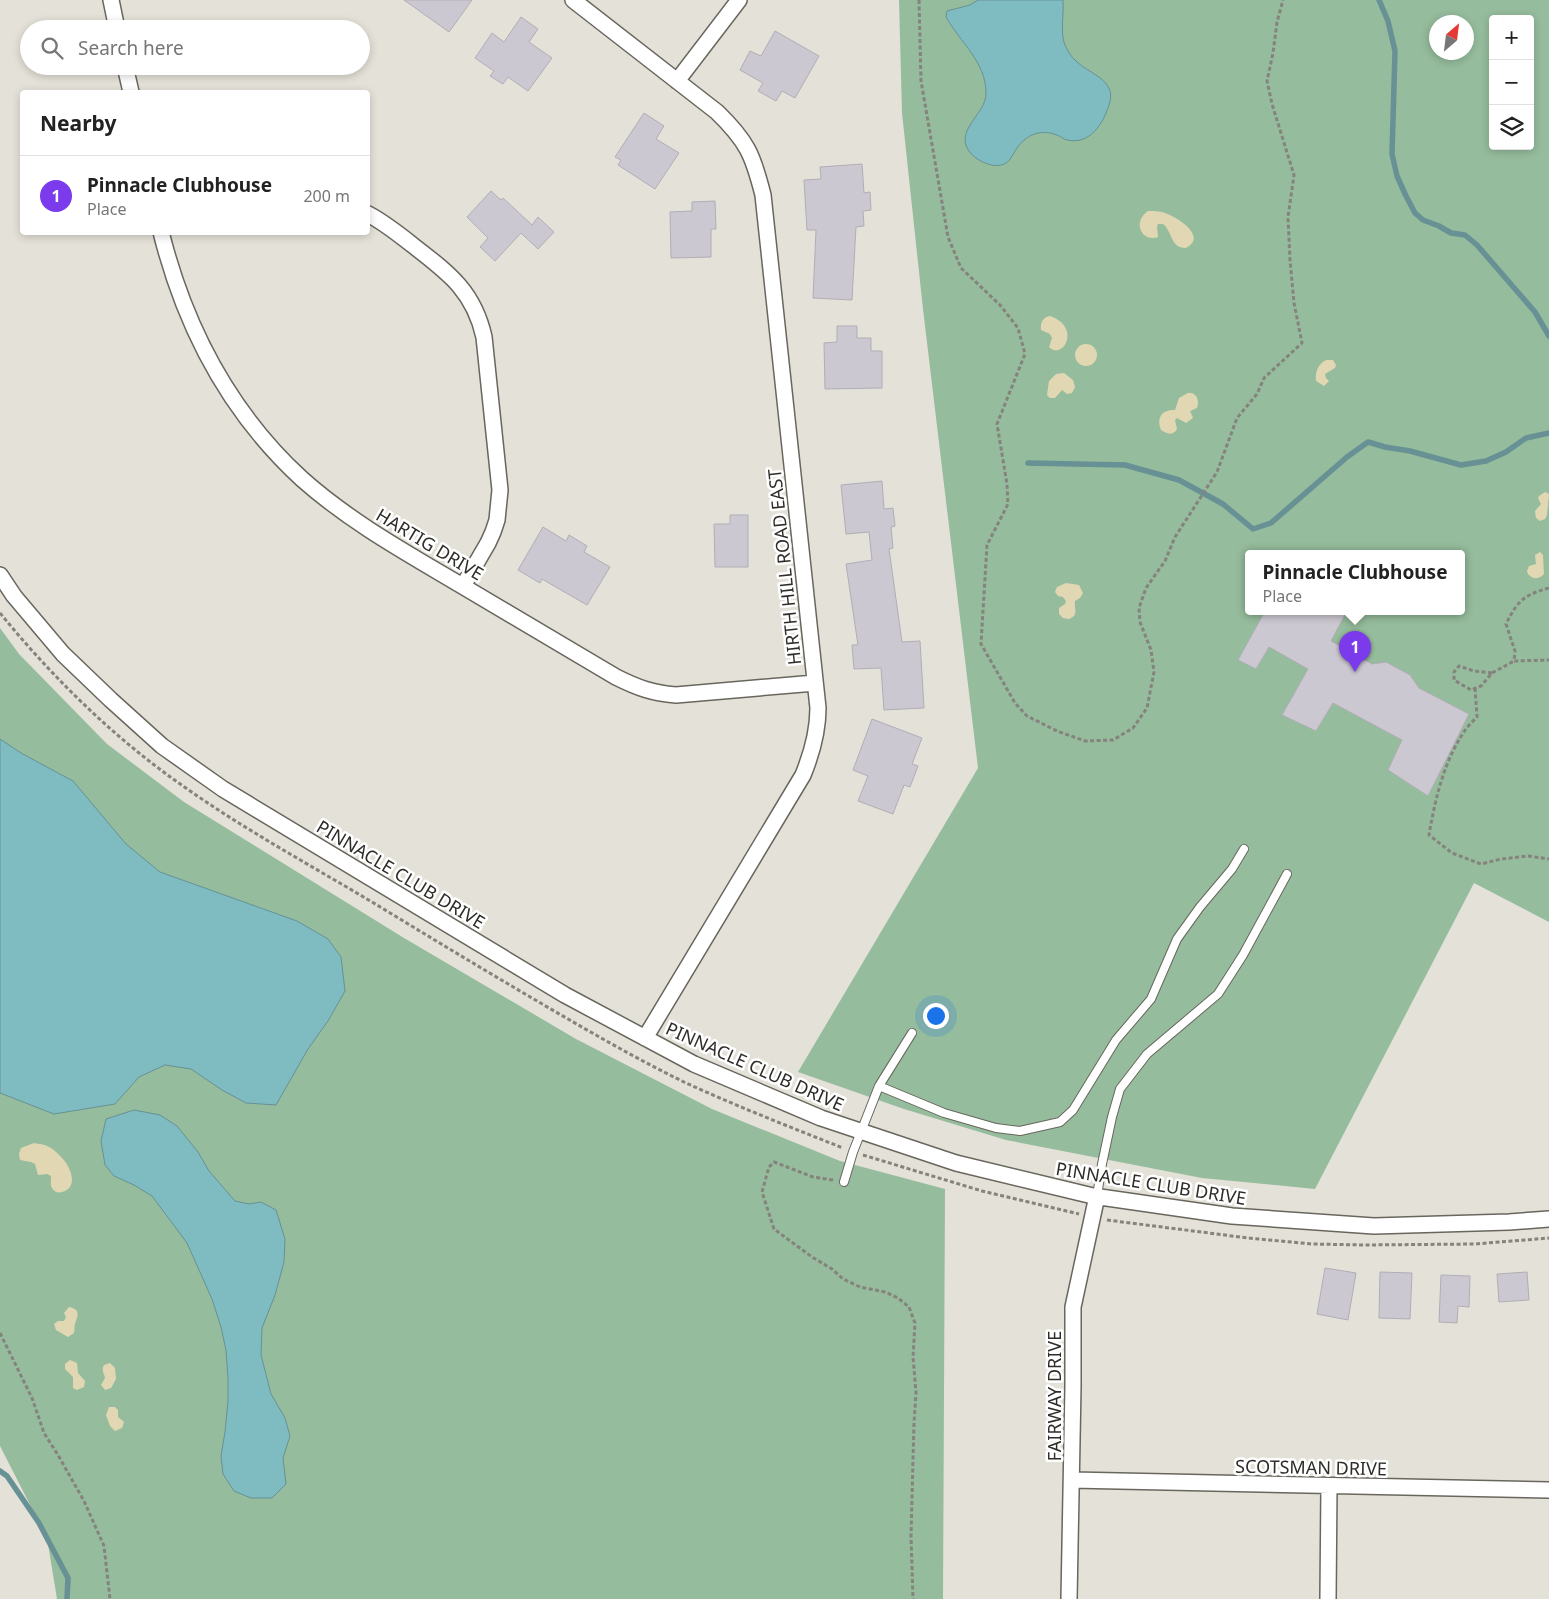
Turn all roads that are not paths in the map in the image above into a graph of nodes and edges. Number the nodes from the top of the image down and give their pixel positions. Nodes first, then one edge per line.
1 (111, 0) edge
2 (573, 0) edge
3 (739, 0) edge
4 (591, 6) edge
5 (115, 20) edge
6 (127, 75) edge
7 (676, 81) junction
8 (131, 90) edge
9 (370, 215) edge
10 (162, 235) edge
11 (0, 575) edge
12 (463, 586) junction
13 (815, 683) junction
14 (1244, 849) dead end
15 (1288, 874) dead end
16 (912, 1033) dead end
17 (645, 1038) junction
18 (880, 1086) junction
19 (861, 1132) junction
20 (844, 1182) road end
21 (1098, 1196) junction
22 (1549, 1218) edge
23 (1072, 1480) junction
24 (1330, 1486) junction
25 (1549, 1490) edge
26 (1069, 1599) edge
27 (1328, 1599) edge

1 - 5 street
2 - 4 street, HIRTH HILL ROAD EAST
3 - 7 street
4 - 7 street, HIRTH HILL ROAD EAST
6 - 8 street
7 - 13 street, HIRTH HILL ROAD EAST
9 - 12 street
10 - 12 street, HARTIG DRIVE
11 - 17 street, PINNACLE CLUB DRIVE
12 - 13 street, HARTIG DRIVE
13 - 17 street, HIRTH HILL ROAD EAST
14 - 18 lane
15 - 21 lane
16 - 18 lane
17 - 19 street, PINNACLE CLUB DRIVE
18 - 19 lane
19 - 20 lane
19 - 21 street, PINNACLE CLUB DRIVE
21 - 22 street, PINNACLE CLUB DRIVE
21 - 23 street, FAIRWAY DRIVE
23 - 24 street, SCOTSMAN DRIVE
23 - 26 street, FAIRWAY DRIVE
24 - 25 street, SCOTSMAN DRIVE
24 - 27 street

